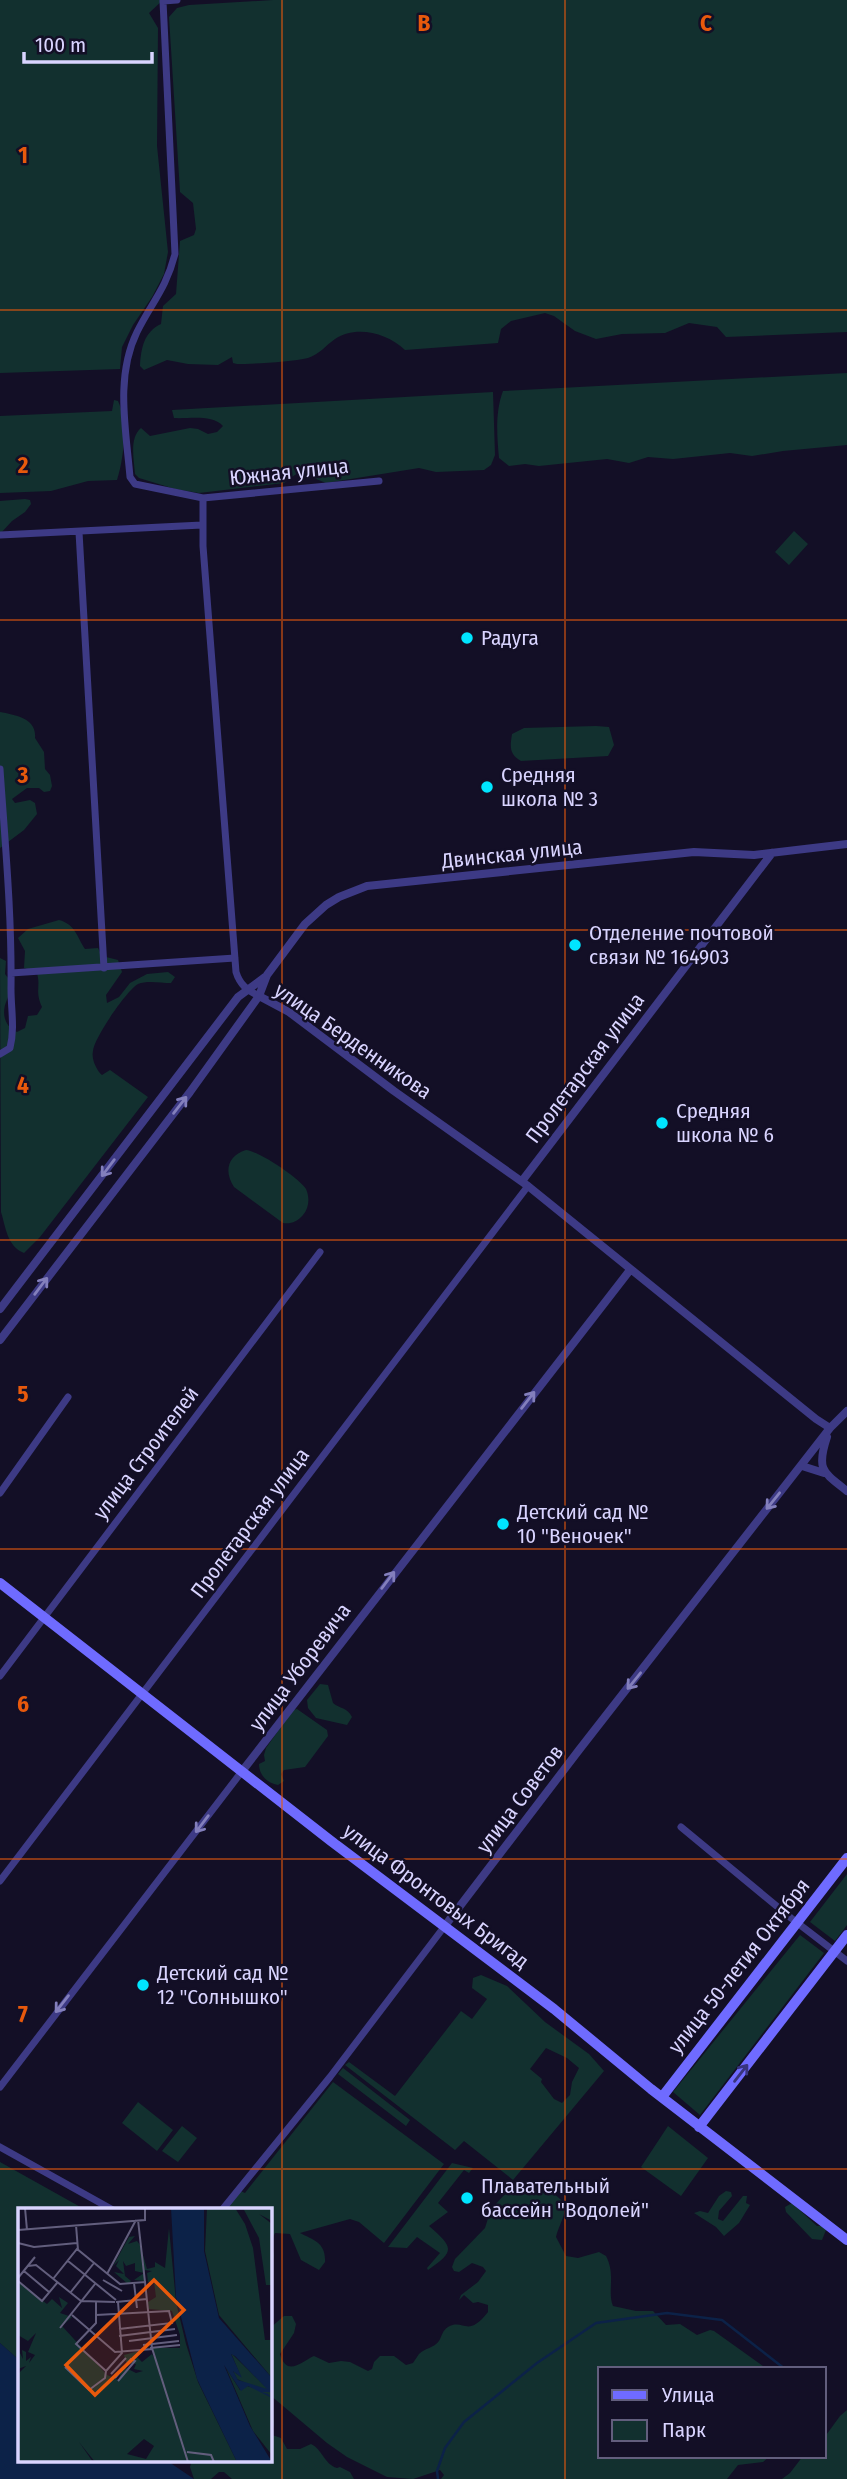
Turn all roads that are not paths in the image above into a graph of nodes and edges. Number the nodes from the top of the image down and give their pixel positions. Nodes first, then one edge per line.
1 (177, 0) edge
2 (163, 1) edge
3 (379, 481) dead end
4 (203, 498) junction
5 (202, 525) junction
6 (79, 532) junction
7 (0, 535) edge
8 (0, 769) edge
9 (847, 844) edge
10 (772, 853) junction
11 (754, 855) junction
12 (755, 878) junction
13 (235, 958) junction
14 (104, 968) junction
15 (11, 973) junction
16 (267, 975) junction
17 (248, 990) junction
18 (259, 996) junction
19 (0, 1054) edge
20 (525, 1184) junction
21 (320, 1252) dead end
22 (629, 1269) junction
23 (0, 1309) edge
24 (0, 1340) edge
25 (68, 1397) dead end
26 (847, 1410) edge
27 (830, 1428) junction
28 (802, 1466) junction
29 (824, 1473) junction
30 (847, 1491) edge
31 (0, 1493) edge
32 (0, 1583) edge
33 (45, 1617) junction
34 (0, 1676) edge
35 (143, 1693) junction
36 (243, 1770) junction
37 (681, 1827) dead end
38 (847, 1858) edge
39 (0, 1881) edge
40 (797, 1923) junction
41 (444, 1927) junction
42 (847, 1935) edge
43 (834, 1952) junction
44 (847, 1961) edge
45 (0, 2087) edge
46 (662, 2097) junction
47 (699, 2127) junction
48 (0, 2147) edge
49 (109, 2208) edge
50 (224, 2208) edge
51 (847, 2240) edge

1 - 2 street
2 - 4 street, Южная улица
3 - 4 street, Южная улица
4 - 5 street, улица Берденникова
5 - 6 street
5 - 13 street, улица Берденникова
6 - 7 street
6 - 14 street
8 - 15 street
9 - 10 street, Двинская улица
10 - 11 street, Двинская улица
10 - 12 street, Пролетарская улица
11 - 12 street
11 - 16 street, Двинская улица
12 - 20 street, Пролетарская улица
13 - 14 street
13 - 17 street, улица Берденникова
14 - 15 street
15 - 19 street
16 - 17 street, Двинская улица
16 - 18 street, Двинская улица
17 - 18 street, улица Берденникова
17 -> 23 street, Двинская улица
18 - 20 street, улица Берденникова
24 -> 18 street, Двинская улица
20 - 22 street, улица Берденникова
20 - 35 street, Пролетарская улица
21 - 33 street, улица Строителей
22 - 27 street, улица Берденникова
36 -> 22 street, улица Уборевича
25 - 31 street
26 - 27 street, улица Советов
27 - 28 street, улица Советов
27 - 29 street
28 - 29 street
28 -> 41 street, улица Советов
29 - 30 street
32 - 33 main road, улица Фронтовых Бригад
33 - 34 street, улица Строителей
33 - 35 main road, улица Фронтовых Бригад
35 - 36 main road, улица Фронтовых Бригад
35 - 39 street, Пролетарская улица
36 - 41 main road, улица Фронтовых Бригад
36 -> 45 street, улица Уборевича
37 - 40 street
38 - 40 main road, улица 50-летия Октября
40 - 43 street
40 - 46 main road, улица 50-летия Октября
41 - 46 main road, улица Фронтовых Бригад
41 - 50 street, улица Советов
42 - 43 main road
43 - 44 street
47 -> 43 main road
46 - 47 main road, улица Фронтовых Бригад
47 - 51 main road, улица Фронтовых Бригад
48 - 49 street

